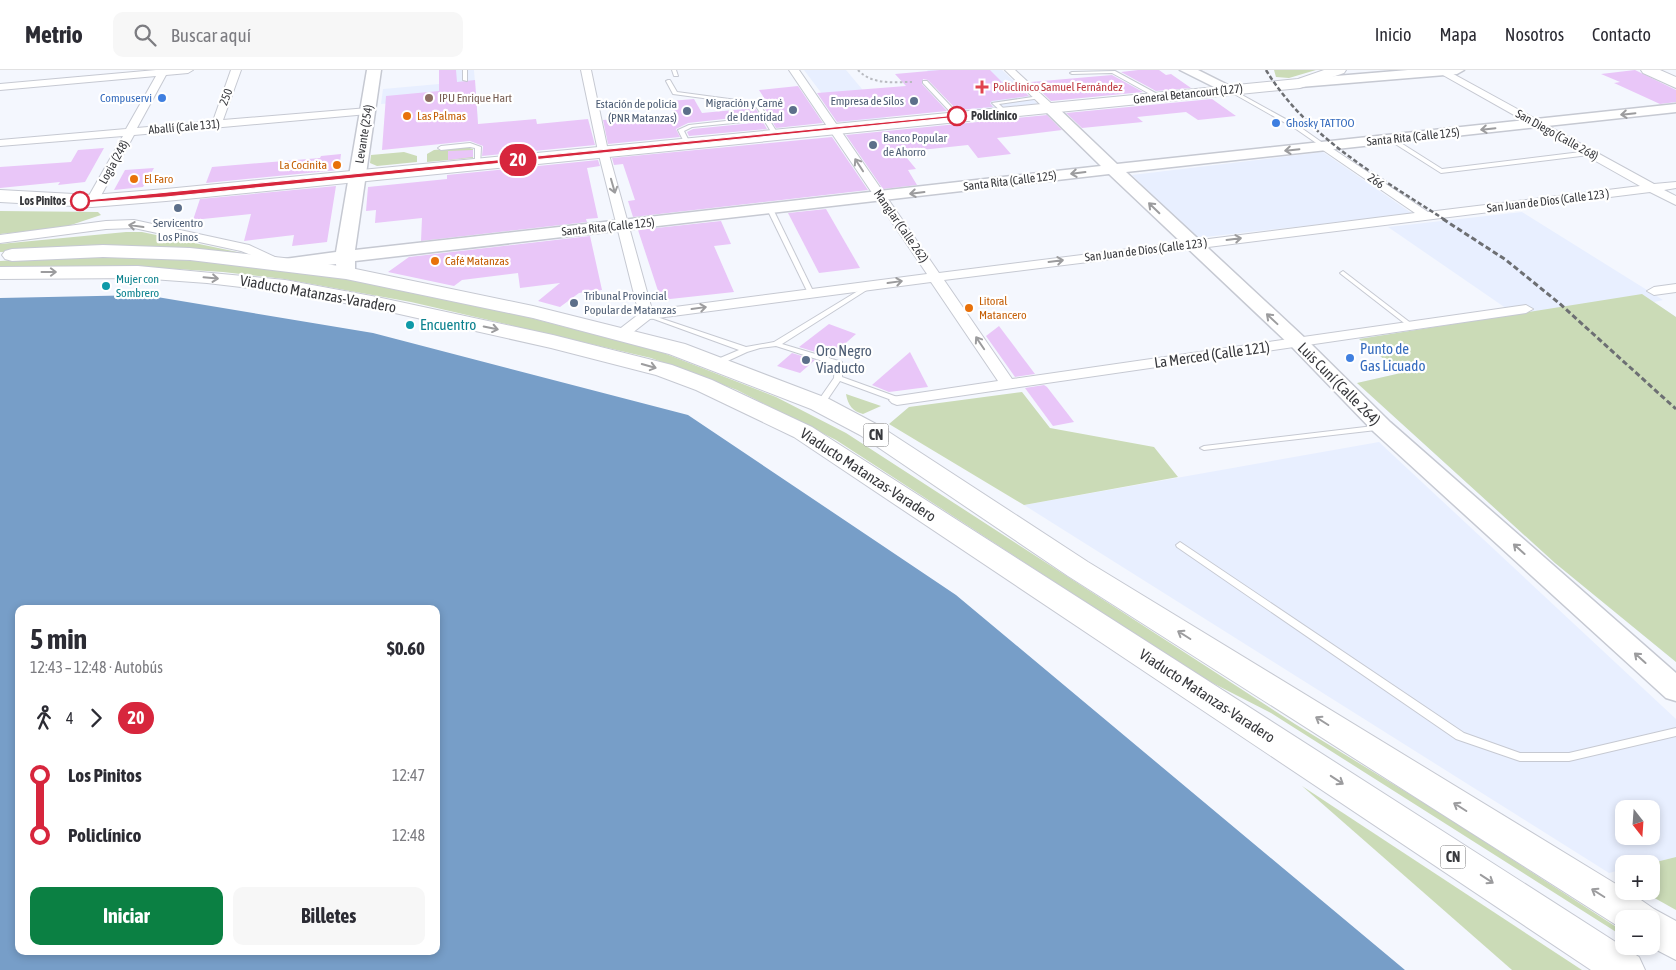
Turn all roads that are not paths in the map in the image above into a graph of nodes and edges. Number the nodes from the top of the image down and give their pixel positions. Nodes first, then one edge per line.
1 (188, 70) edge
2 (236, 70) edge
3 (374, 70) edge
4 (464, 70) edge
5 (586, 70) edge
6 (794, 70) edge
7 (1010, 70) edge
8 (1187, 70) edge
9 (1339, 70) edge
10 (1457, 70) edge
11 (1648, 70) edge
12 (163, 71) edge
13 (1440, 71) edge
14 (1072, 73) dead end
15 (465, 80) dead end
16 (668, 81) dead end
17 (925, 82) road end
18 (1300, 83) junction
19 (1676, 83) edge
20 (0, 86) edge
21 (1231, 90) junction
22 (1159, 97) junction
23 (1045, 102) junction
24 (1676, 108) edge
25 (368, 111) junction
26 (957, 116) junction
27 (766, 118) junction
28 (217, 124) junction
29 (1537, 124) junction
30 (835, 128) junction
31 (131, 132) junction
32 (775, 134) junction
33 (1391, 140) junction
34 (687, 143) junction
35 (0, 144) edge
36 (1324, 146) junction
37 (441, 148) dead end
38 (603, 151) junction
39 (1589, 153) junction
40 (478, 164) junction
41 (1113, 169) junction
42 (358, 176) junction
43 (1676, 185) edge
44 (1653, 188) junction
45 (0, 196) edge
46 (880, 197) junction
47 (1676, 201) edge
48 (92, 202) junction
49 (770, 209) junction
50 (1427, 216) junction
51 (624, 226) junction
52 (0, 239) edge
53 (1191, 244) junction
54 (0, 256) edge
55 (284, 264) junction
56 (346, 265) junction
57 (0, 273) edge
58 (1343, 273) dead end
59 (936, 276) junction
60 (872, 285) junction
61 (1676, 288) edge
62 (1654, 291) dead end
63 (811, 293) junction
64 (1526, 309) dead end
65 (646, 314) junction
66 (1410, 325) junction
67 (622, 334) junction
68 (1299, 343) junction
69 (776, 344) junction
70 (744, 348) junction
71 (716, 363) junction
72 (838, 378) junction
73 (1007, 383) junction
74 (897, 400) joint
75 (820, 404) junction
76 (1382, 427) junction
77 (1204, 448) dead end
78 (1180, 545) dead end
79 (1676, 690) edge
80 (1676, 732) edge
81 (1625, 910) edge
82 (1660, 932) edge
83 (1676, 942) edge
84 (1625, 970) edge

1 - 12 street
2 - 28 street, 250
3 - 25 street, Levante (254)
4 - 15 lane
5 - 38 street
6 - 30 street, Manglar (Calle 262)
7 - 23 street, Luis Cuní (Calle 264)
8 - 21 street
9 - 18 main road, General Betancourt (127)
10 - 13 street
11 - 19 main road
12 - 20 street
12 - 31 street, Logia (248)
13 - 18 street
13 - 29 street, San Diego (Calle 268)
14 - 22 lane
16 - 27 lane
17 - 26 lane
18 - 21 main road, General Betancourt (127)
21 - 22 main road, General Betancourt (127)
21 - 36 lane
22 - 23 main road, General Betancourt (127)
23 - 26 main road, General Betancourt (127)
23 - 41 street, Luis Cuní (Calle 264)
24 -> 29 street, Santa Rita (Calle 125)
25 - 28 street, Aballí (Cale 131)
25 - 42 street, Levante (254)
26 - 30 main road, General Betancourt (127)
27 - 32 lane
27 - 34 lane
28 - 31 street, Aballí (Cale 131)
29 -> 33 street, Santa Rita (Calle 125)
29 - 39 street, San Diego (Calle 268)
30 - 32 main road, General Betancourt (127)
46 -> 30 street, Manglar (Calle 262)
31 - 35 street, Aballí (Cale 131)
31 - 48 street, Logia (248)
32 - 34 main road, General Betancourt (127)
33 - 36 street, Santa Rita (Calle 125)
33 - 39 lane
34 - 38 main road, General Betancourt (127)
36 -> 41 street, Santa Rita (Calle 125)
36 - 50 street, 266
37 - 40 lane
38 - 40 main road, General Betancourt (127)
38 -> 51 street
39 - 44 street, San Diego (Calle 268)
40 - 42 main road, General Betancourt (127)
41 -> 46 street, Santa Rita (Calle 125)
53 -> 41 street, Luis Cuní (Calle 264)
42 - 48 main road, General Betancourt (127)
42 - 56 street, Levante (254)
43 - 44 street, San Juan de Díos (Calle 123 )
44 - 47 street, San Diego (Calle 268)
44 - 50 street, San Juan de Díos (Calle 123 )
45 - 48 main road, General Betancourt (127)
46 - 49 street, Santa Rita (Calle 125)
46 - 59 street, Manglar (Calle 262)
49 - 51 street, Santa Rita (Calle 125)
49 - 63 lane
53 -> 50 street, San Juan de Díos (Calle 123 )
51 - 56 street, Santa Rita (Calle 125)
51 - 65 street
55 -> 52 street
59 -> 53 street, San Juan de Díos (Calle 123 )
68 -> 53 street, Luis Cuní (Calle 264)
54 - 55 main road, Viaducto Matanzas-Varadero / CN
55 - 56 main road, Viaducto Matanzas-Varadero / CN
56 - 67 main road, Viaducto Matanzas-Varadero / CN
57 -> 84 main road, Viaducto Matanzas-Varadero / CN
58 - 66 lane
60 -> 59 street, San Juan de Díos (Calle 123 )
73 -> 59 street, Manglar (Calle 262)
60 - 63 street, San Juan de Díos (Calle 123 )
60 - 69 lane
61 - 62 street
65 -> 63 street, San Juan de Díos (Calle 123 )
64 - 66 street, La Merced (Calle 121)
65 - 67 street
65 - 70 lane
66 - 68 street, La Merced (Calle 121)
67 - 71 main road, Viaducto Matanzas-Varadero / CN
68 - 73 street, La Merced (Calle 121)
68 - 76 street, Luis Cuní (Calle 264)
69 - 70 lane
69 - 72 lane
70 - 71 lane
71 - 75 main road, Viaducto Matanzas-Varadero / CN
72 - 74 lane
72 - 75 lane
73 - 74 street, La Merced (Calle 121)
81 -> 75 main road, Viaducto Matanzas-Varadero / CN
76 - 77 lane
79 -> 76 street, Luis Cuní (Calle 264)
78 - 80 lane
82 - 83 main road

